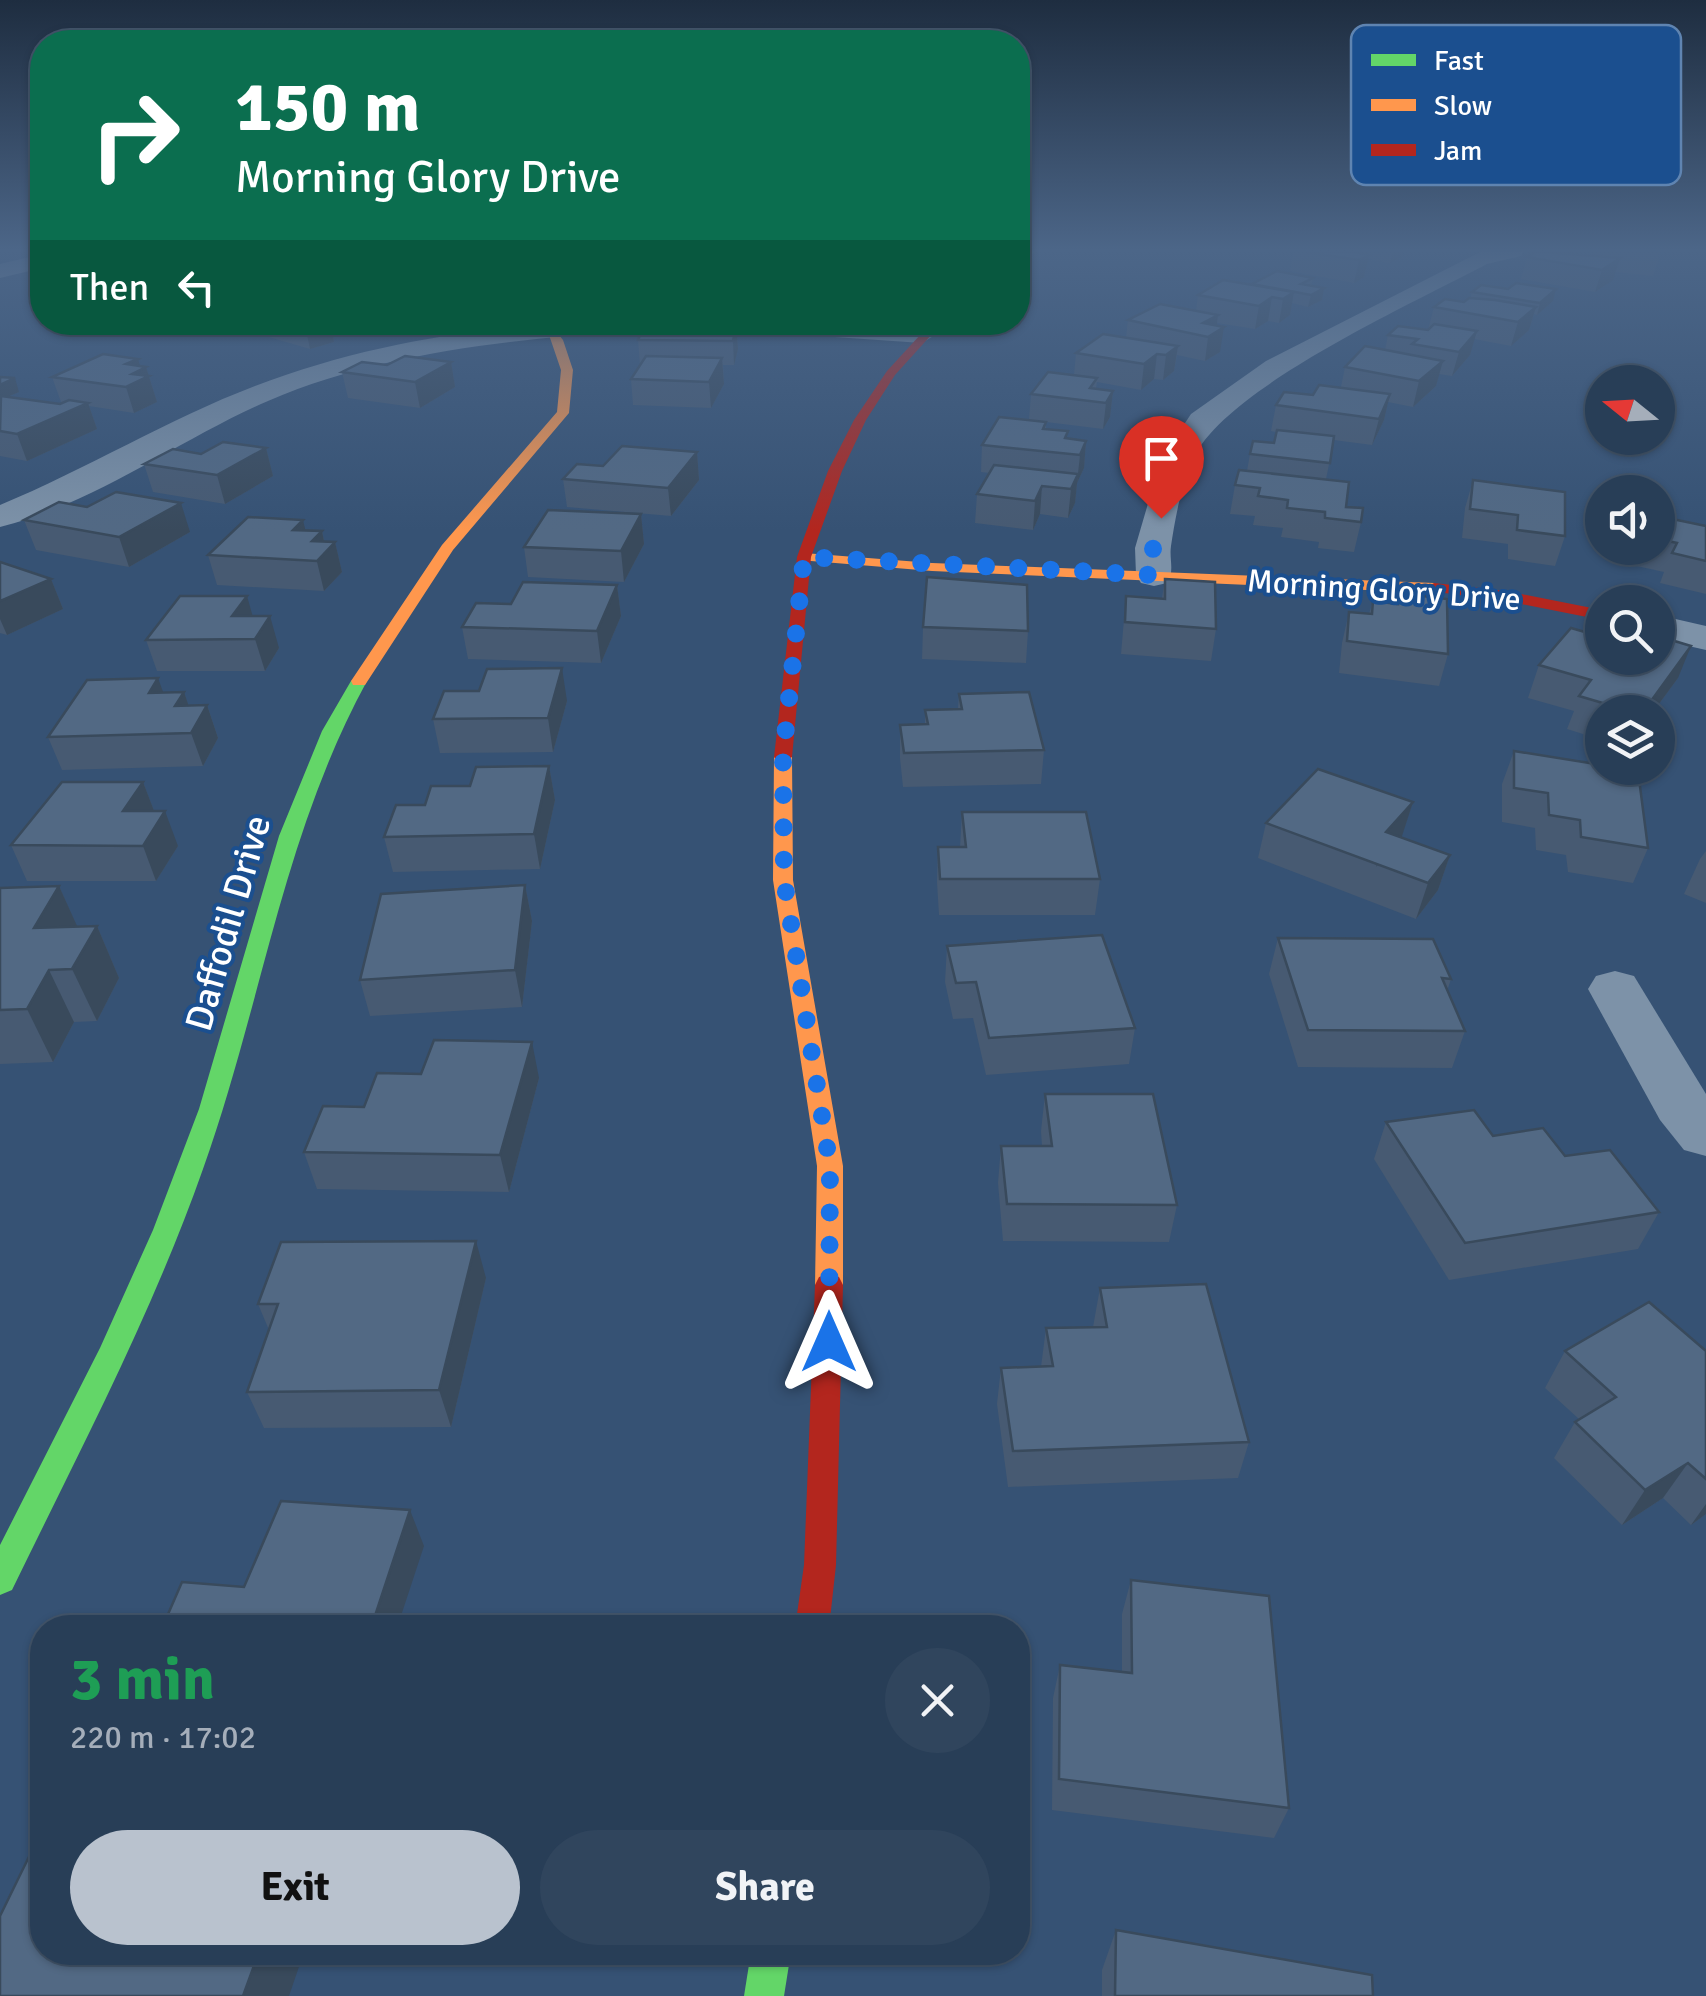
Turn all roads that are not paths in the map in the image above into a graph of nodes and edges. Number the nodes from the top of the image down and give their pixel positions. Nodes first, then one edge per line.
1 (457, 344) edge
2 (559, 344) edge
3 (918, 344) edge
4 (1319, 344) edge
5 (0, 517) edge
6 (804, 557) junction
7 (1154, 575) junction
8 (1585, 611) edge
9 (1675, 631) edge
10 (1706, 638) edge
11 (1615, 989) dead end
12 (1706, 1134) edge
13 (0, 1579) edge
14 (814, 1615) edge
15 (769, 1965) edge
16 (764, 1996) edge

1 - 5 street
2 - 13 street, Daffodil Drive
3 - 6 street
4 - 7 street
6 - 7 street, Morning Glory Drive
6 - 14 street
7 - 8 street, Morning Glory Drive
9 - 10 street
11 - 12 street
15 - 16 street

